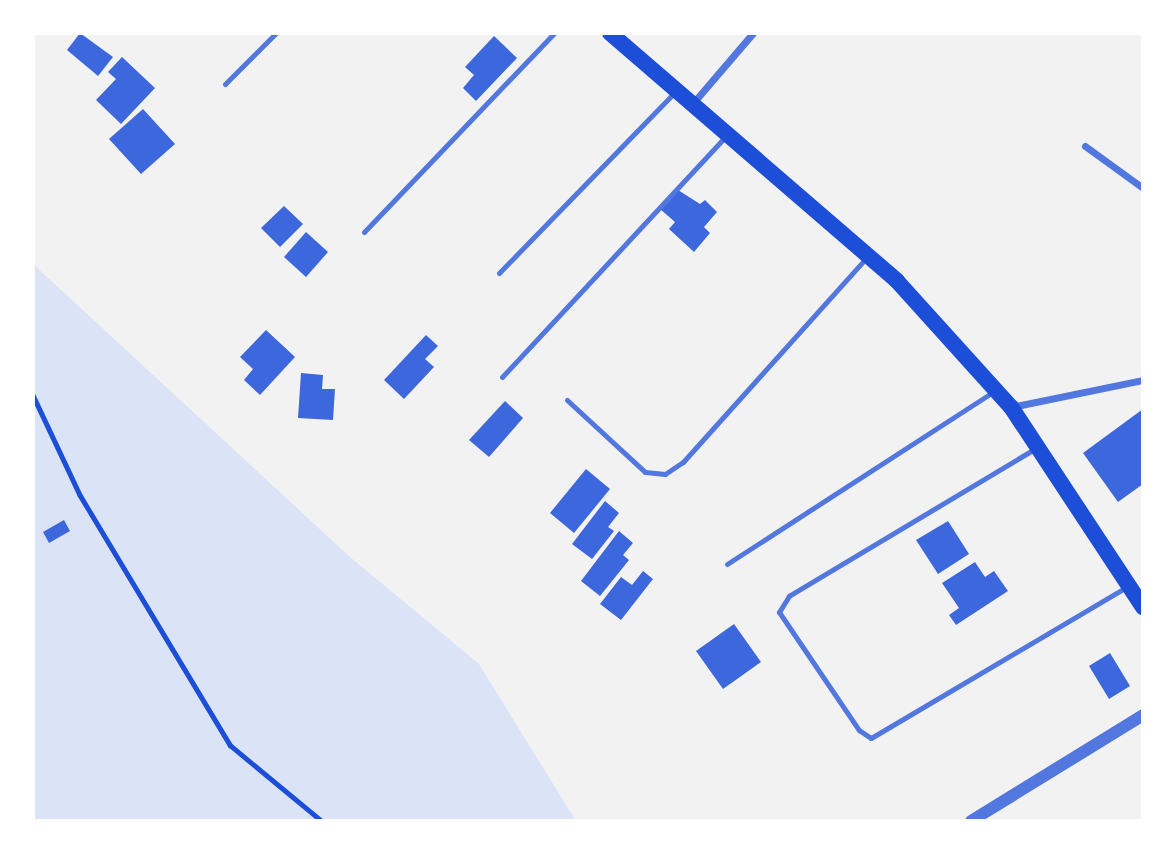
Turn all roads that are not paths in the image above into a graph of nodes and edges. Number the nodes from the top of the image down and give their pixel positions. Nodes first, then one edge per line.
1 (276, 33) edge
2 (554, 33) edge
3 (610, 33) edge
4 (753, 33) edge
5 (225, 84) dead end
6 (677, 90) junction
7 (693, 103) junction
8 (728, 134) junction
9 (1084, 146) dead end
10 (1143, 188) edge
11 (364, 232) dead end
12 (868, 255) junction
13 (499, 273) dead end
14 (502, 377) dead end
15 (1143, 380) edge
16 (993, 391) junction
17 (567, 400) dead end
18 (1011, 407) junction
19 (1037, 448) junction
20 (727, 564) dead end
21 (1129, 586) junction
22 (1143, 607) edge
23 (1143, 715) edge
24 (971, 821) edge

1 - 5 lane
2 - 11 lane
3 - 6 main road
4 - 7 street
6 - 7 main road
6 - 13 lane
7 - 8 main road
8 - 12 main road
8 - 14 lane
9 - 10 street
12 - 16 main road
12 - 17 lane
15 - 18 street
16 - 18 main road
16 - 20 lane
18 - 19 main road
19 - 21 main road
19 - 21 lane
21 - 22 main road
23 - 24 street

